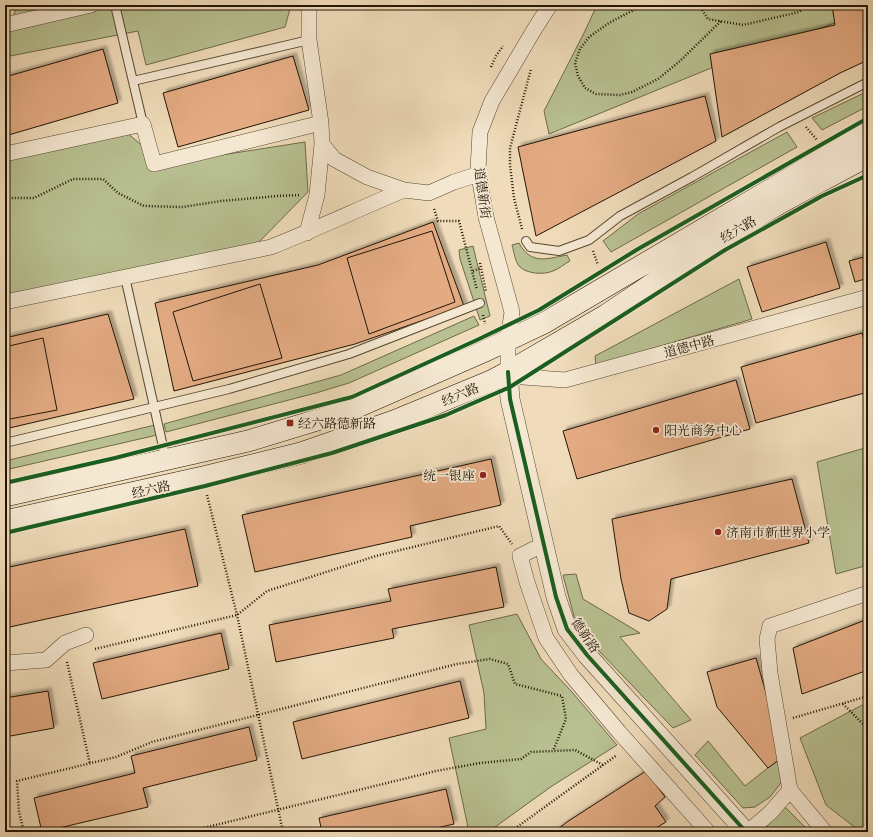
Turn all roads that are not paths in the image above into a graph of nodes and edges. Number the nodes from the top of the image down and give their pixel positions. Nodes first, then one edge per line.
1 (92, 5) edge
2 (115, 5) edge
3 (309, 5) edge
4 (550, 5) edge
5 (5, 25) edge
6 (309, 40) junction
7 (133, 81) junction
8 (868, 82) edge
9 (321, 123) junction
10 (143, 124) junction
11 (868, 132) edge
12 (322, 144) junction
13 (5, 154) edge
14 (868, 156) edge
15 (479, 174) junction
16 (404, 190) junction
17 (307, 233) junction
18 (526, 241) road end
19 (125, 277) junction
20 (868, 297) edge
21 (5, 302) edge
22 (480, 303) road end
23 (508, 340) junction
24 (508, 372) junction
25 (154, 407) junction
26 (5, 443) edge
27 (166, 460) junction
28 (5, 496) edge
29 (5, 521) edge
30 (545, 546) junction
31 (868, 593) edge
32 (86, 635) dead end
33 (5, 663) edge
34 (790, 790) junction
35 (708, 832) edge
36 (747, 832) edge
37 (825, 832) edge

1 - 5 street
2 - 7 lane
3 - 6 street
4 - 15 street, 道德新街
6 - 7 lane
6 - 9 street
7 - 10 lane
8 - 18 lane
9 - 10 street
9 - 12 street
10 - 13 street
11 - 23 main road, 经六路
12 - 16 street
12 - 17 street
14 - 24 main road, 经六路
15 - 16 street
15 - 23 street, 道德新街
16 - 17 street
17 - 19 street
19 - 21 street
19 - 25 lane
20 - 24 street, 道德中路
22 - 25 lane
23 - 24 street, 道德新街
23 - 27 main road, 经六路
24 - 29 main road, 经六路
24 - 30 street, 德新路
25 - 26 lane
25 - 27 lane
27 - 28 main road, 经六路
30 - 35 street
30 - 36 street, 德新路
31 - 34 street
32 - 33 street
34 - 36 street
34 - 37 street

